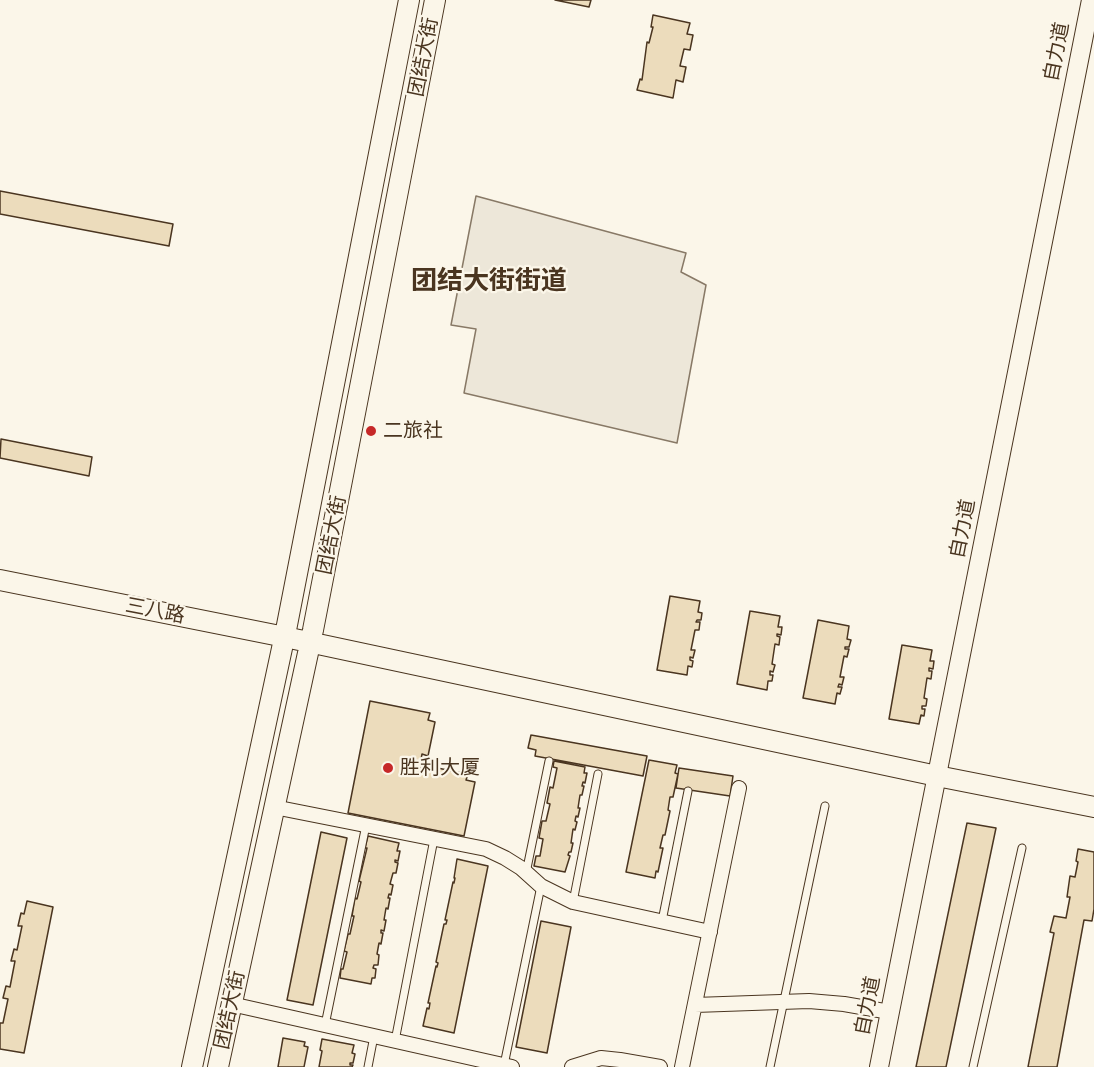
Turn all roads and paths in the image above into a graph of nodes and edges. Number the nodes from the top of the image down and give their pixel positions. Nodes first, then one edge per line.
1 (409, 0) edge
2 (435, 0) edge
3 (1090, 0) edge
4 (0, 580) edge
5 (285, 637) junction
6 (310, 643) junction
7 (549, 761) dead end
8 (598, 774) dead end
9 (937, 776) junction
10 (739, 788) dead end
11 (688, 791) dead end
12 (825, 806) dead end
13 (274, 807) junction
14 (1094, 807) edge
15 (366, 825) junction
16 (434, 839) junction
17 (1022, 848) dead end
18 (526, 873) junction
19 (540, 886) junction
20 (573, 902) junction
21 (662, 922) junction
22 (710, 932) junction
23 (783, 1001) junction
24 (231, 1004) junction
25 (695, 1005) junction
26 (890, 1012) junction
27 (326, 1025) junction
28 (374, 1036) junction
29 (395, 1041) junction
30 (460, 1061) edge
31 (506, 1066) edge
32 (192, 1067) edge
33 (218, 1067) edge
34 (368, 1067) edge
35 (572, 1067) edge
36 (660, 1067) edge
37 (682, 1067) edge
38 (770, 1067) edge
39 (879, 1067) edge
40 (973, 1067) edge

1 - 5 main road, 团结大街
2 - 6 main road, 团结大街
3 - 9 street, 自力道
4 - 5 main road, 三八路
5 - 6 main road, 三八路
5 - 32 main road, 团结大街
6 - 9 main road, 三八路
6 - 13 main road, 团结大街
7 - 18 lane
8 - 20 lane
9 - 14 main road, 三八路
9 - 26 street, 自力道
10 - 22 street
11 - 21 lane
12 - 23 lane
13 - 15 street
13 - 24 main road, 团结大街
15 - 16 street
15 - 27 lane
16 - 18 street
16 - 29 lane
17 - 40 lane
18 - 19 street
19 - 20 street
19 - 31 lane
20 - 21 street
21 - 22 street
22 - 25 street
23 - 25 street
23 - 26 street
23 - 38 lane
24 - 27 street
24 - 33 main road, 团结大街
25 - 37 street
26 - 39 street, 自力道
27 - 28 street
28 - 29 street
28 - 34 lane
29 - 30 street
30 - 31 street
35 - 36 street

